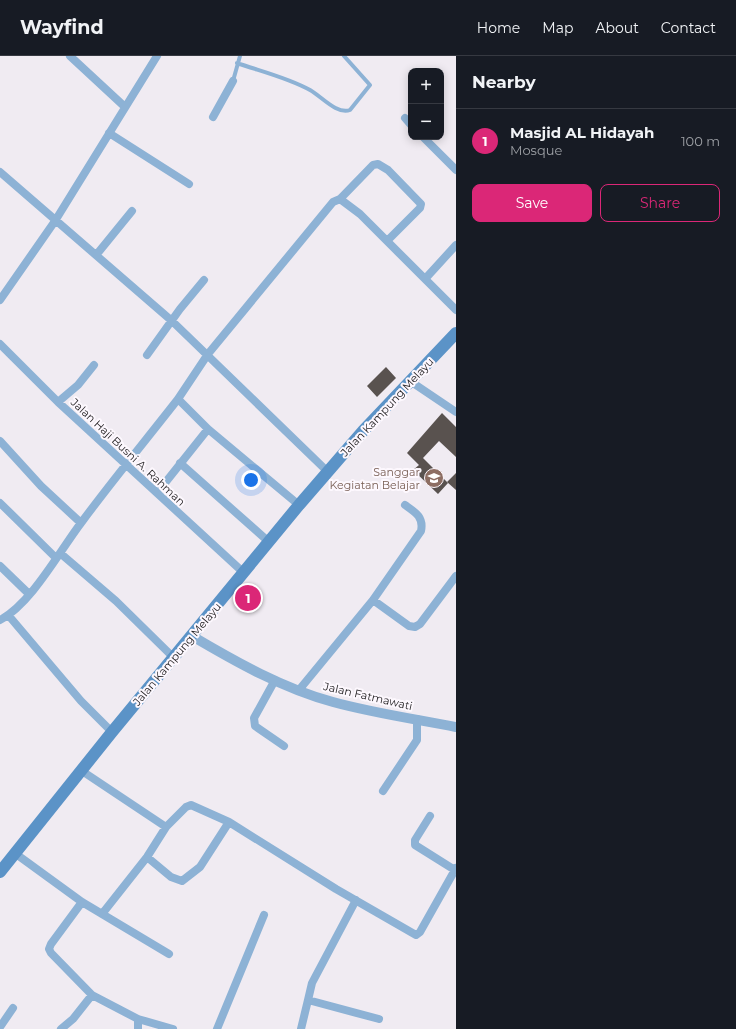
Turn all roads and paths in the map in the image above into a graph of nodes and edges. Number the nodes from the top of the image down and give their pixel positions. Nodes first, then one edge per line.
1 (70, 56) edge
2 (157, 56) edge
3 (240, 56) edge
4 (344, 56) edge
5 (237, 63) junction
6 (232, 81) joint
7 (125, 107) junction
8 (213, 117) dead end
9 (405, 118) dead end
10 (408, 122) edge
11 (109, 133) junction
12 (426, 140) edge
13 (456, 170) edge
14 (0, 172) edge
15 (189, 184) dead end
16 (340, 199) junction
17 (132, 211) dead end
18 (55, 221) junction
19 (387, 241) junction
20 (456, 246) edge
21 (96, 254) junction
22 (425, 279) junction
23 (204, 280) dead end
24 (0, 300) edge
25 (456, 310) edge
26 (172, 321) junction
27 (456, 333) edge
28 (0, 344) edge
29 (208, 354) junction
30 (147, 355) dead end
31 (94, 365) dead end
32 (410, 381) junction
33 (178, 399) junction
34 (58, 402) junction
35 (456, 412) edge
36 (208, 429) junction
37 (0, 441) edge
38 (180, 463) junction
39 (127, 466) junction
40 (328, 472) junction
41 (156, 493) junction
42 (0, 503) edge
43 (299, 505) junction
44 (405, 505) dead end
45 (81, 523) junction
46 (269, 542) junction
47 (58, 556) junction
48 (0, 566) edge
49 (244, 573) junction
50 (456, 576) edge
51 (29, 594) junction
52 (373, 600) junction
53 (9, 616) junction
54 (0, 620) edge
55 (192, 636) junction
56 (174, 658) junction
57 (275, 680) junction
58 (299, 690) junction
59 (417, 719) junction
60 (456, 727) edge
61 (112, 732) junction
62 (284, 746) dead end
63 (82, 771) junction
64 (383, 791) dead end
65 (430, 816) dead end
66 (229, 822) junction
67 (166, 828) junction
68 (16, 854) junction
69 (147, 857) junction
70 (456, 869) edge
71 (0, 872) edge
72 (356, 900) junction
73 (82, 902) junction
74 (102, 914) junction
75 (264, 915) dead end
76 (169, 954) dead end
77 (92, 995) junction
78 (308, 1000) junction
79 (13, 1008) dead end
80 (138, 1019) junction
81 (379, 1019) dead end
82 (0, 1027) edge
83 (62, 1029) edge
84 (138, 1029) edge
85 (173, 1029) edge
86 (217, 1029) edge
87 (301, 1029) edge

1 - 7 street
2 - 7 street
3 - 5 lane
4 - 5 lane
5 - 6 lane
6 - 8 street
7 - 11 street
9 - 10 street
11 - 15 street
11 - 18 street
12 - 13 street
14 - 18 street
16 - 19 street
16 - 19 street
16 - 29 street
17 - 21 street
18 - 21 street
18 - 24 street
19 - 22 street
20 - 22 street
21 - 26 street
22 - 25 street
23 - 26 street
26 - 29 street
26 - 30 street
27 - 32 main road, Jalan Kampung Melayu
28 - 34 street, Jalan Haji Busni A. Rahman
29 - 33 street
29 - 40 street
31 - 34 street
32 - 35 street
32 - 40 main road, Jalan Kampung Melayu
33 - 36 street
33 - 39 street
34 - 39 street, Jalan Haji Busni A. Rahman
36 - 38 street
36 - 43 street
37 - 45 street
38 - 41 street
38 - 46 street
39 - 41 street, Jalan Haji Busni A. Rahman
39 - 45 street
40 - 43 main road, Jalan Kampung Melayu
41 - 49 street, Jalan Haji Busni A. Rahman
42 - 47 street
43 - 46 main road, Jalan Kampung Melayu
44 - 52 street
45 - 47 street
46 - 49 main road, Jalan Kampung Melayu
47 - 51 street
47 - 56 street
48 - 51 street
49 - 55 main road, Jalan Kampung Melayu
50 - 52 street
51 - 53 street
52 - 58 street
53 - 54 street
53 - 61 street
55 - 56 main road, Jalan Kampung Melayu
55 - 57 street, Jalan Fatmawati
56 - 61 main road, Jalan Kampung Melayu
57 - 58 street, Jalan Fatmawati
57 - 62 street
58 - 59 street, Jalan Fatmawati
59 - 60 street, Jalan Fatmawati
59 - 64 street
61 - 63 main road, Jalan Kampung Melayu
63 - 67 street
63 - 68 main road, Jalan Kampung Melayu
65 - 70 street
66 - 67 street
66 - 69 street
66 - 72 street
67 - 69 street
68 - 71 main road, Jalan Kampung Melayu
68 - 73 street
69 - 74 street
70 - 72 street
72 - 78 street
73 - 74 street
73 - 77 street
74 - 76 street
75 - 86 street
77 - 80 street
77 - 83 street
78 - 81 street
78 - 87 street
79 - 82 street
80 - 84 street
80 - 85 street

